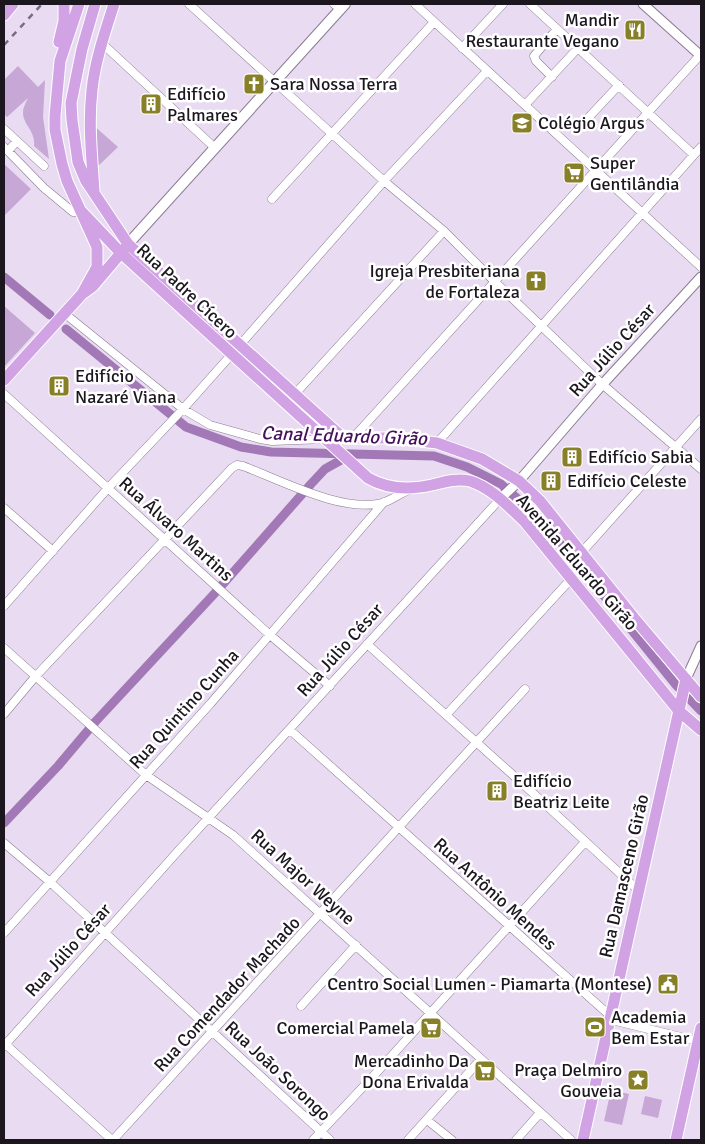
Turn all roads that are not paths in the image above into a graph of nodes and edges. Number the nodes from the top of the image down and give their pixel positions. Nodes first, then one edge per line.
1 (13, 4) edge
2 (64, 4) edge
3 (79, 4) edge
4 (95, 4) edge
5 (114, 4) edge
6 (189, 4) edge
7 (414, 4) edge
8 (503, 4) edge
9 (530, 4) edge
10 (340, 5) edge
11 (647, 5) edge
12 (4, 15) edge
13 (434, 22) junction
14 (557, 29) junction
15 (106, 47) dead end
16 (462, 48) junction
17 (578, 48) junction
18 (701, 55) edge
19 (60, 61) junction
20 (486, 71) junction
21 (552, 77) junction
22 (274, 81) junction
23 (619, 85) junction
24 (525, 105) junction
25 (648, 112) junction
26 (589, 117) dead end
27 (4, 129) edge
28 (331, 133) junction
29 (17, 141) junction
30 (701, 147) edge
31 (215, 148) junction
32 (6, 149) edge
33 (694, 155) junction
34 (44, 166) dead end
35 (595, 170) junction
36 (384, 181) junction
37 (94, 192) junction
38 (272, 199) dead end
39 (82, 212) junction
40 (641, 213) junction
41 (444, 231) junction
42 (124, 249) junction
43 (701, 267) edge
44 (701, 277) edge
45 (495, 282) junction
46 (82, 294) junction
47 (64, 313) junction
48 (541, 327) junction
49 (239, 346) junction
50 (231, 355) junction
51 (4, 380) edge
52 (602, 384) junction
53 (4, 394) edge
54 (294, 394) junction
55 (181, 411) junction
56 (701, 419) edge
57 (353, 438) junction
58 (328, 443) junction
59 (437, 443) junction
60 (676, 448) junction
61 (346, 459) joint
62 (701, 469) edge
63 (517, 483) junction
64 (414, 487) junction
65 (109, 488) junction
66 (502, 496) junction
67 (384, 502) junction
68 (4, 508) edge
69 (166, 539) junction
70 (53, 551) junction
71 (582, 552) junction
72 (571, 579) junction
73 (4, 606) edge
74 (270, 635) junction
75 (367, 644) junction
76 (701, 646) edge
77 (4, 648) edge
78 (35, 677) junction
79 (330, 686) junction
80 (525, 689) dead end
81 (684, 689) junction
82 (701, 697) edge
83 (679, 711) junction
84 (4, 714) edge
85 (447, 714) junction
86 (290, 730) junction
87 (701, 730) edge
88 (477, 742) junction
89 (146, 775) junction
90 (210, 817) junction
91 (399, 828) junction
92 (585, 842) junction
93 (4, 843) edge
94 (50, 882) junction
95 (639, 892) junction
96 (321, 914) junction
97 (509, 926) junction
98 (4, 933) edge
99 (105, 933) junction
100 (356, 946) junction
101 (301, 1006) dead end
102 (431, 1012) junction
103 (611, 1016) junction
104 (701, 1028) edge
105 (213, 1031) junction
106 (700, 1042) edge
107 (4, 1044) edge
108 (481, 1059) junction
109 (540, 1113) junction
110 (427, 1120) junction
111 (321, 1132) junction
112 (113, 1140) edge
113 (313, 1140) edge
114 (330, 1140) edge
115 (408, 1140) edge
116 (452, 1140) edge
117 (516, 1140) edge
118 (571, 1140) edge
119 (583, 1140) edge
120 (676, 1140) edge

1 - 12 main road
2 - 19 main road
3 - 19 main road
4 - 37 main road, Rua Padre Cícero
5 - 37 main road
6 - 22 street
7 - 13 street
8 - 16 street
9 - 14 street
10 - 22 main road
11 - 18 street
13 - 16 street
13 - 28 street
14 - 17 street
14 - 21 street
15 - 31 street
16 - 20 street
17 - 21 street
17 - 23 street
18 - 25 street
19 - 39 main road
20 - 24 street
20 - 36 street
21 - 24 street
22 - 28 street
22 - 31 main road
23 - 25 street
23 - 26 street
24 - 35 street
25 - 33 street
25 - 35 street
27 - 29 street
28 - 36 street
28 - 38 street
29 - 32 street, Rua Padre Cícero
29 - 34 street
30 - 33 street
31 - 42 main road
32 - 39 street, Rua Padre Cícero
33 - 40 street
35 - 40 street
35 - 45 street
36 - 41 street
36 - 49 street
37 - 42 main road, Rua Padre Cícero
39 - 42 main road, Rua Padre Cícero
39 - 46 main road
40 - 43 street
40 - 48 street
41 - 45 street
41 - 54 street
42 - 46 main road
42 - 49 main road, Rua Padre Cícero
42 - 50 main road, Rua Padre Cícero
44 - 52 street, Rua Júlio César
45 - 48 street
45 - 57 street
46 - 47 main road
47 - 51 main road
47 - 55 street
48 - 52 street
48 - 59 street
49 - 54 main road, Rua Padre Cícero
50 - 55 street
50 - 58 main road, Rua Padre Cícero
52 - 60 street
52 - 63 street, Rua Júlio César
53 - 65 street, Rua Álvaro Martins
54 - 57 main road, Rua Padre Cícero
55 - 58 street
55 - 65 street
56 - 60 street
57 - 59 main road, Avenida Eduardo Girão
58 - 61 main road, Rua Padre Cícero
59 - 63 main road, Avenida Eduardo Girão
60 - 62 street
60 - 71 street
61 - 64 main road, Avenida Eduardo Girão
63 - 66 street, Rua Júlio César
63 - 71 main road, Avenida Eduardo Girão
64 - 66 main road, Avenida Eduardo Girão
64 - 67 street
65 - 69 street, Rua Álvaro Martins
65 - 70 street
66 - 72 main road, Avenida Eduardo Girão
66 - 75 street, Rua Júlio César
67 - 69 street
67 - 74 street, Rua Quintino Cunha
68 - 70 street
69 - 74 street, Rua Álvaro Martins
69 - 78 street
70 - 73 street
71 - 81 main road, Avenida Eduardo Girão
72 - 83 main road, Avenida Eduardo Girão
72 - 85 street
74 - 79 street, Rua Álvaro Martins
74 - 89 street, Rua Quintino Cunha
75 - 79 street, Rua Júlio César
75 - 85 street
76 - 81 street
77 - 78 street, Rua Major Weyne
78 - 84 street
78 - 89 street, Rua Major Weyne
79 - 86 street, Rua Júlio César
80 - 88 street, Rua Comendador Machado
81 - 82 main road, Avenida Eduardo Girão
81 - 83 main road, Rua Damasceno Girão
83 - 87 main road, Avenida Eduardo Girão
83 - 95 main road, Rua Damasceno Girão
85 - 88 street
86 - 90 street, Rua Júlio César
86 - 91 street, Rua Antônio Mendes
88 - 91 street, Rua Comendador Machado
88 - 92 street
89 - 90 street, Rua Major Weyne
89 - 94 street, Rua Quintino Cunha
90 - 96 street, Rua Major Weyne
90 - 99 street, Rua Júlio César
91 - 96 street, Rua Comendador Machado
91 - 97 street, Rua Antônio Mendes
92 - 95 street
92 - 97 street
93 - 94 street, Rua João Sorongo
94 - 98 street, Rua Quintino Cunha
94 - 99 street, Rua João Sorongo
95 - 103 main road, Rua Damasceno Girão
96 - 100 street, Rua Major Weyne
96 - 105 street, Rua Comendador Machado
97 - 102 street
97 - 103 street, Rua Antônio Mendes
99 - 105 street, Rua João Sorongo
99 - 107 street, Rua Júlio César
100 - 101 street
100 - 102 street, Rua Major Weyne
102 - 108 street, Rua Major Weyne
102 - 111 street
103 - 106 street, Rua Antônio Mendes
103 - 119 main road, Rua Damasceno Girão
104 - 106 main road
105 - 111 street, Rua João Sorongo
105 - 112 street, Rua Comendador Machado
106 - 120 main road
107 - 112 street
108 - 109 street, Rua Major Weyne
108 - 110 street
109 - 117 street
109 - 118 street, Rua Major Weyne
110 - 115 street
110 - 116 street
111 - 113 street
111 - 114 street, Rua João Sorongo

